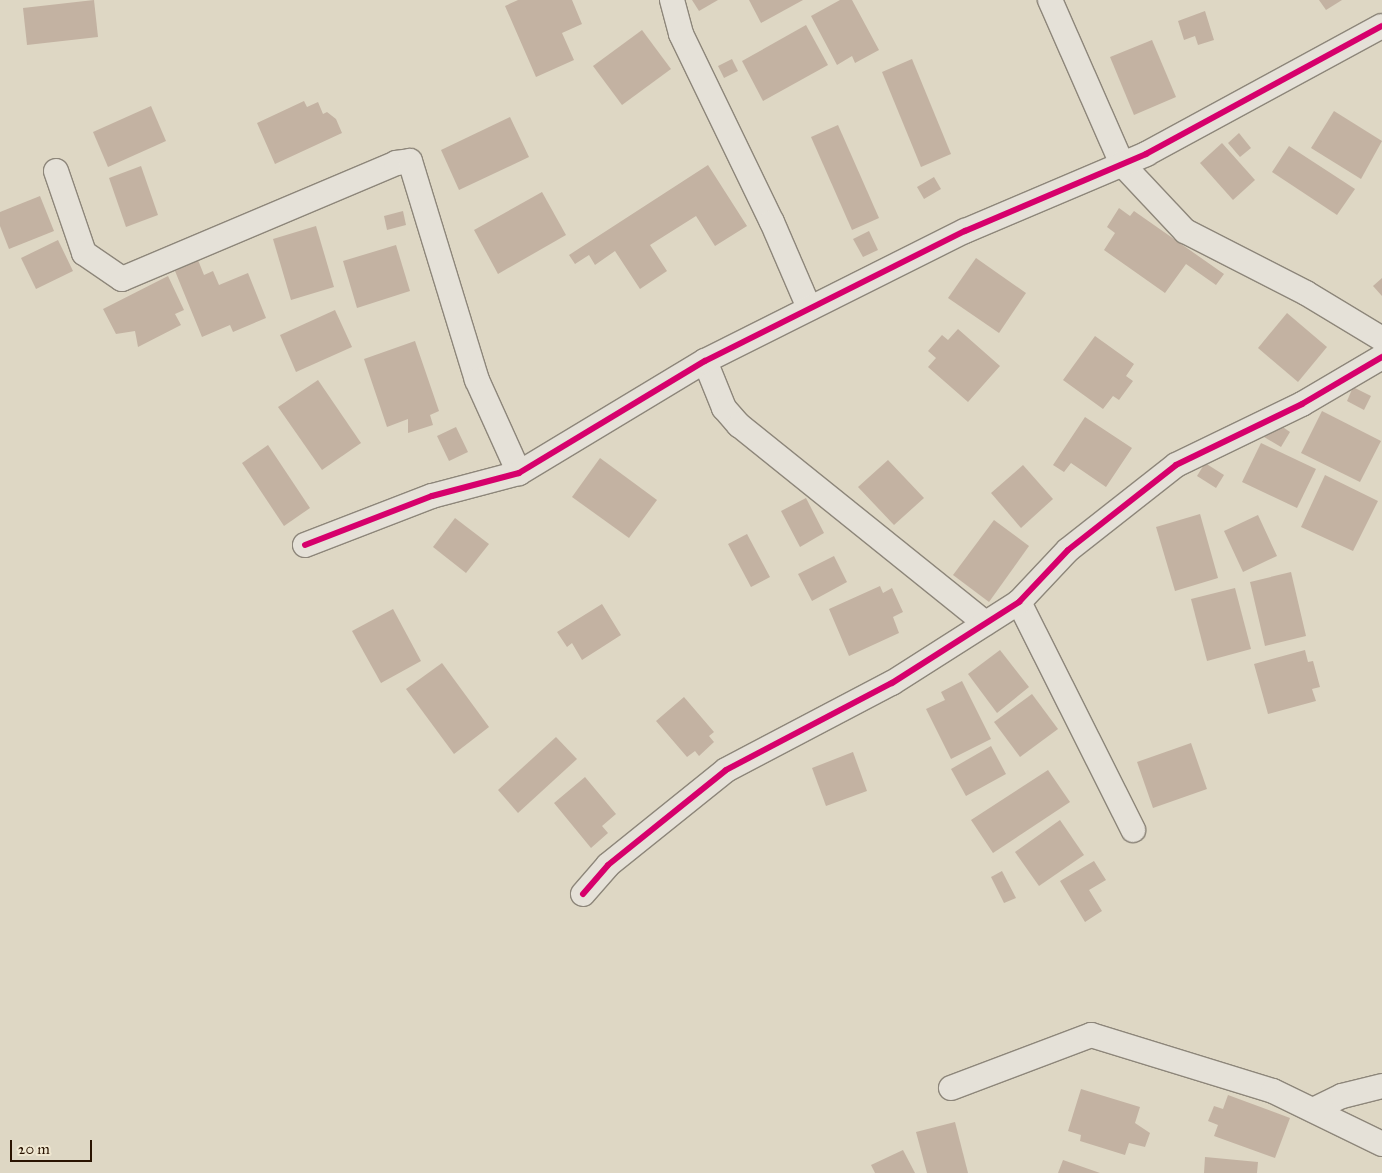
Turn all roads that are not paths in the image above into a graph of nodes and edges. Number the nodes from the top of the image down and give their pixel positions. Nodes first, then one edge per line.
1 (672, 0) edge
2 (1050, 0) edge
3 (1382, 26) edge
4 (1122, 164) junction
5 (56, 171) dead end
6 (809, 308) junction
7 (1382, 339) edge
8 (1382, 356) edge
9 (705, 361) junction
10 (519, 473) junction
11 (306, 544) dead end
12 (1019, 602) junction
13 (985, 623) junction
14 (1133, 830) dead end
15 (584, 894) dead end
16 (1382, 1086) edge
17 (951, 1088) dead end
18 (1313, 1110) junction
19 (1382, 1144) edge

1 - 6 street
2 - 4 street
3 - 4 street
4 - 6 street
4 - 7 street
5 - 10 street
6 - 9 street
8 - 12 street
9 - 10 street
9 - 13 street
10 - 11 street
12 - 13 street
12 - 14 street
13 - 15 street
16 - 18 street
17 - 18 street
18 - 19 street

